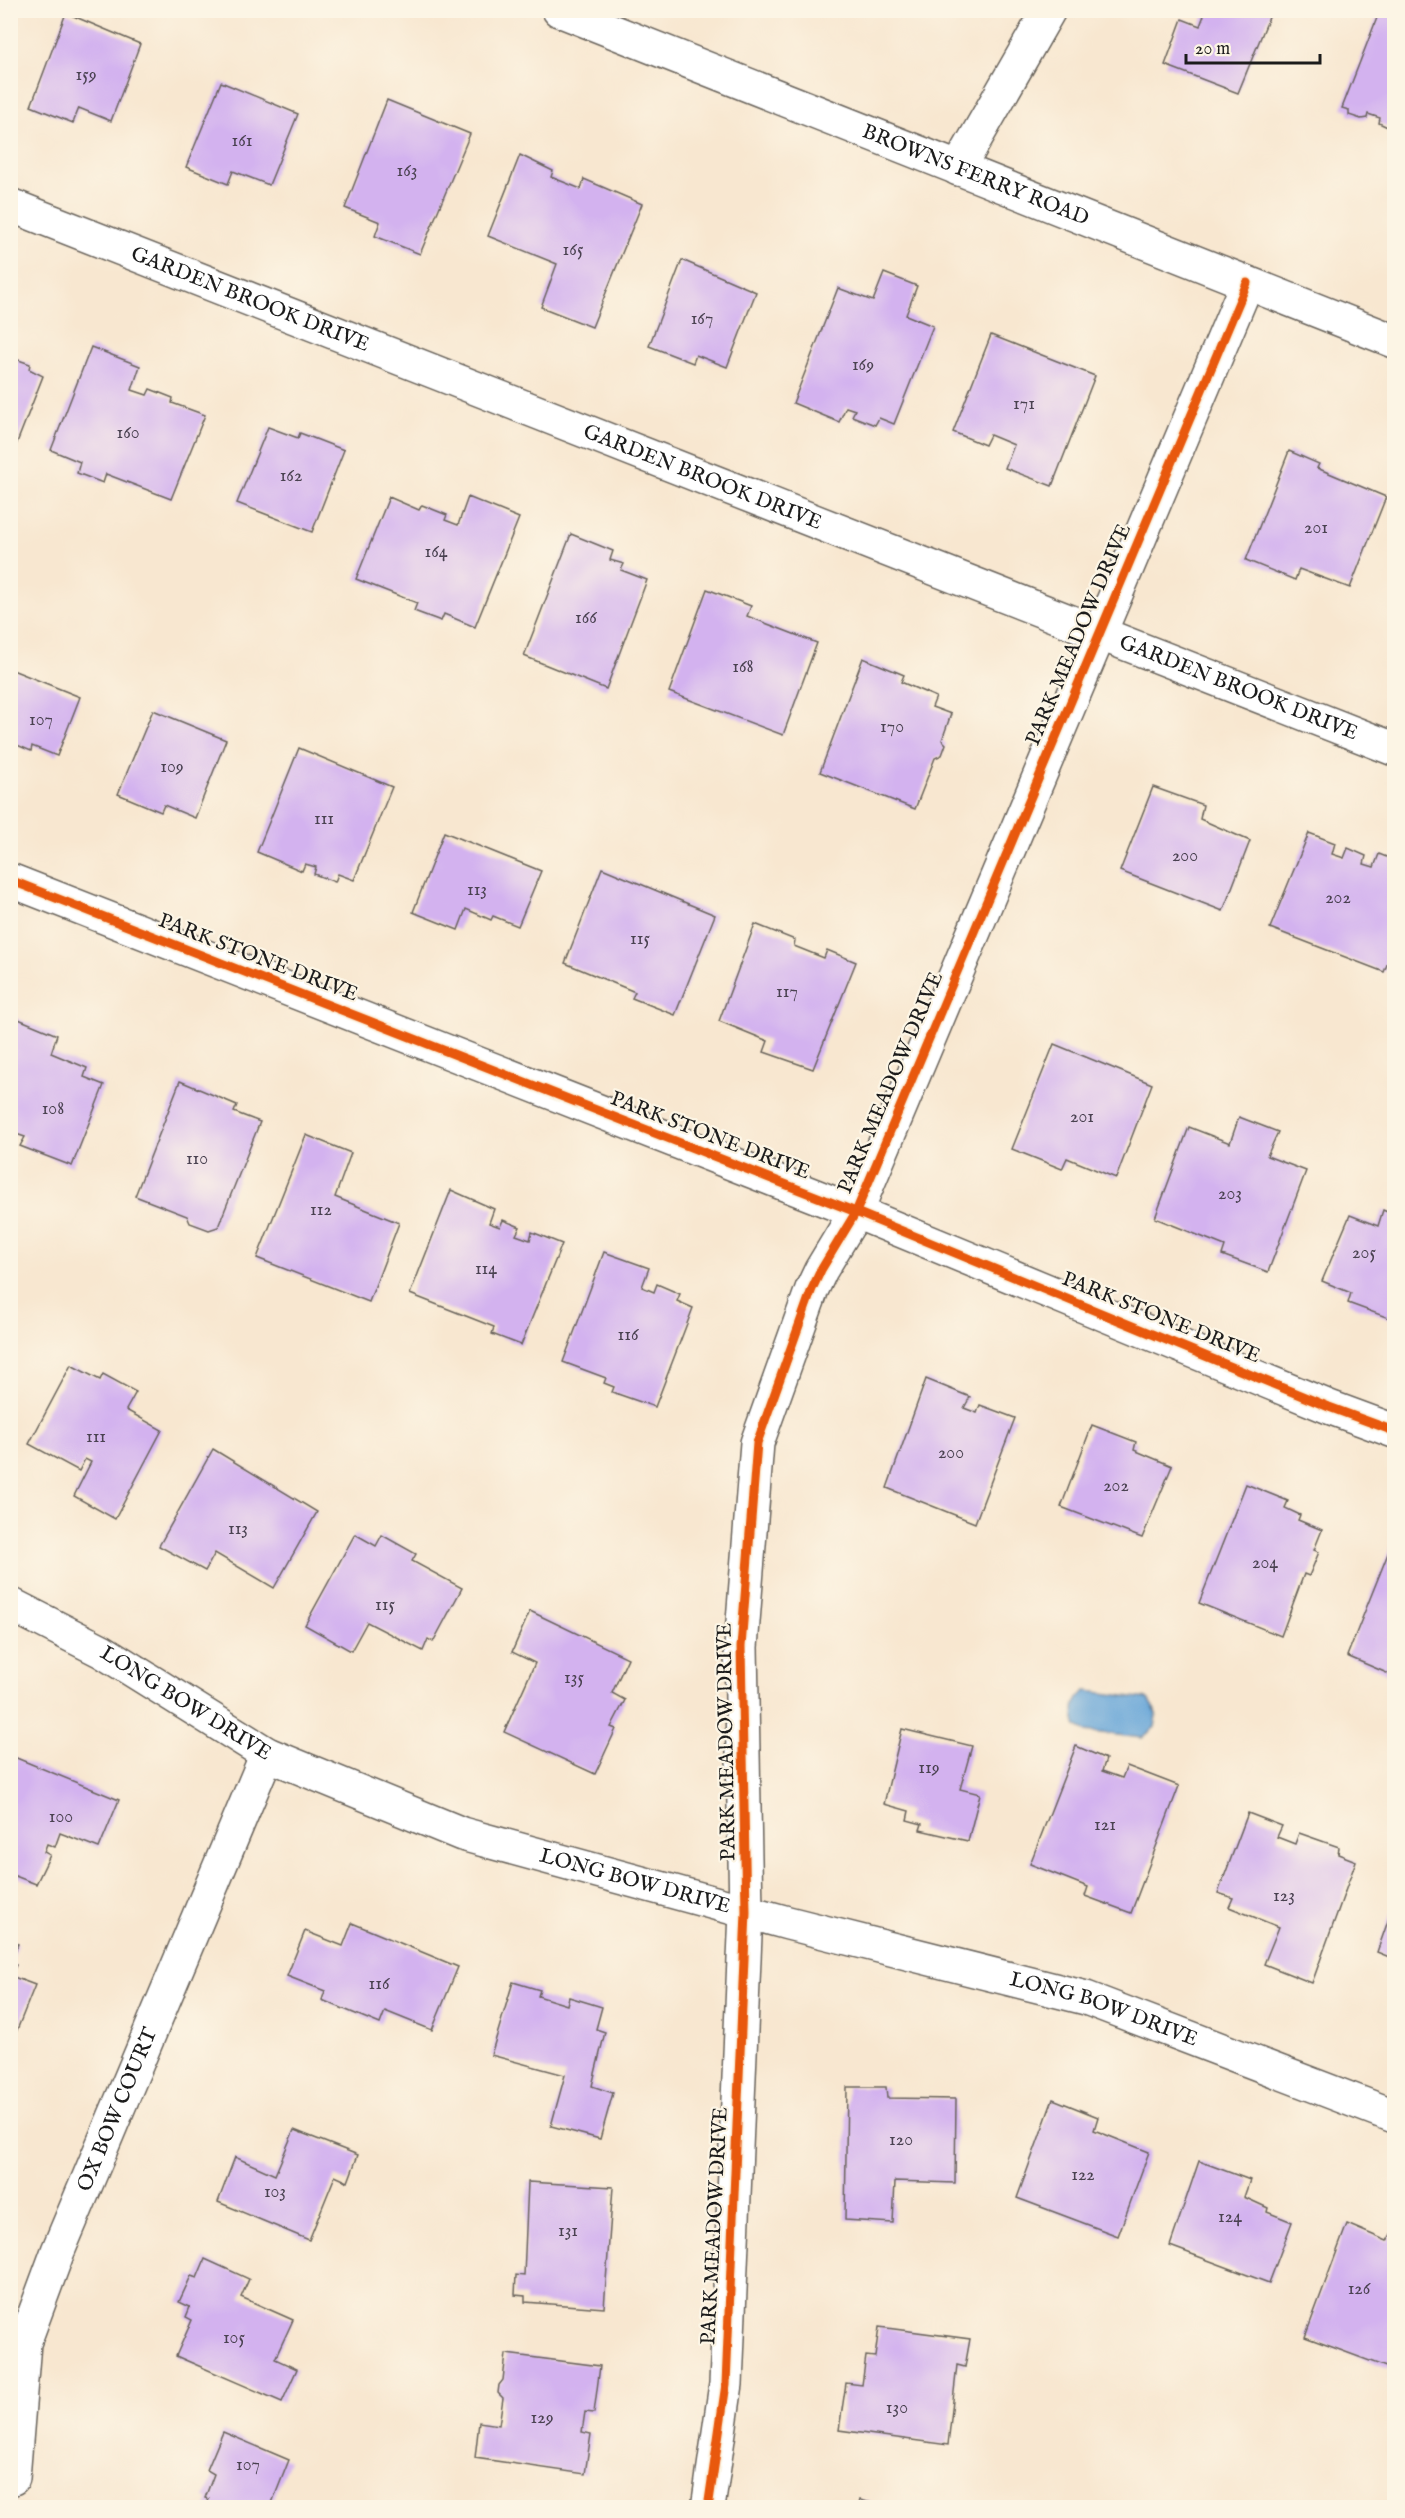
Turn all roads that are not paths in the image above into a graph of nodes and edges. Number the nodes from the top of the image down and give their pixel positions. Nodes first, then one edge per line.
1 (559, 10) edge
2 (1049, 10) edge
3 (958, 169) junction
4 (10, 205) edge
5 (1247, 283) junction
6 (1395, 341) edge
7 (1099, 633) junction
8 (1395, 749) edge
9 (10, 880) edge
10 (856, 1212) junction
11 (1395, 1431) edge
12 (10, 1604) edge
13 (267, 1754) junction
14 (746, 1912) junction
15 (1395, 2116) edge
16 (13, 2478) dead end
17 (708, 2508) edge

1 - 3 street, BROWNS FERRY ROAD
2 - 3 street
3 - 5 street, BROWNS FERRY ROAD
4 - 7 street, GARDEN BROOK DRIVE
5 - 6 street, BROWNS FERRY ROAD
5 - 7 street, PARK MEADOW DRIVE
7 - 8 street, GARDEN BROOK DRIVE
7 - 10 street, PARK MEADOW DRIVE
9 - 10 street, PARK STONE DRIVE
10 - 11 street, PARK STONE DRIVE
10 - 14 street, PARK MEADOW DRIVE
12 - 13 street, LONG BOW DRIVE
13 - 14 street, LONG BOW DRIVE
13 - 16 street, OX BOW COURT
14 - 15 street, LONG BOW DRIVE
14 - 17 street, PARK MEADOW DRIVE

